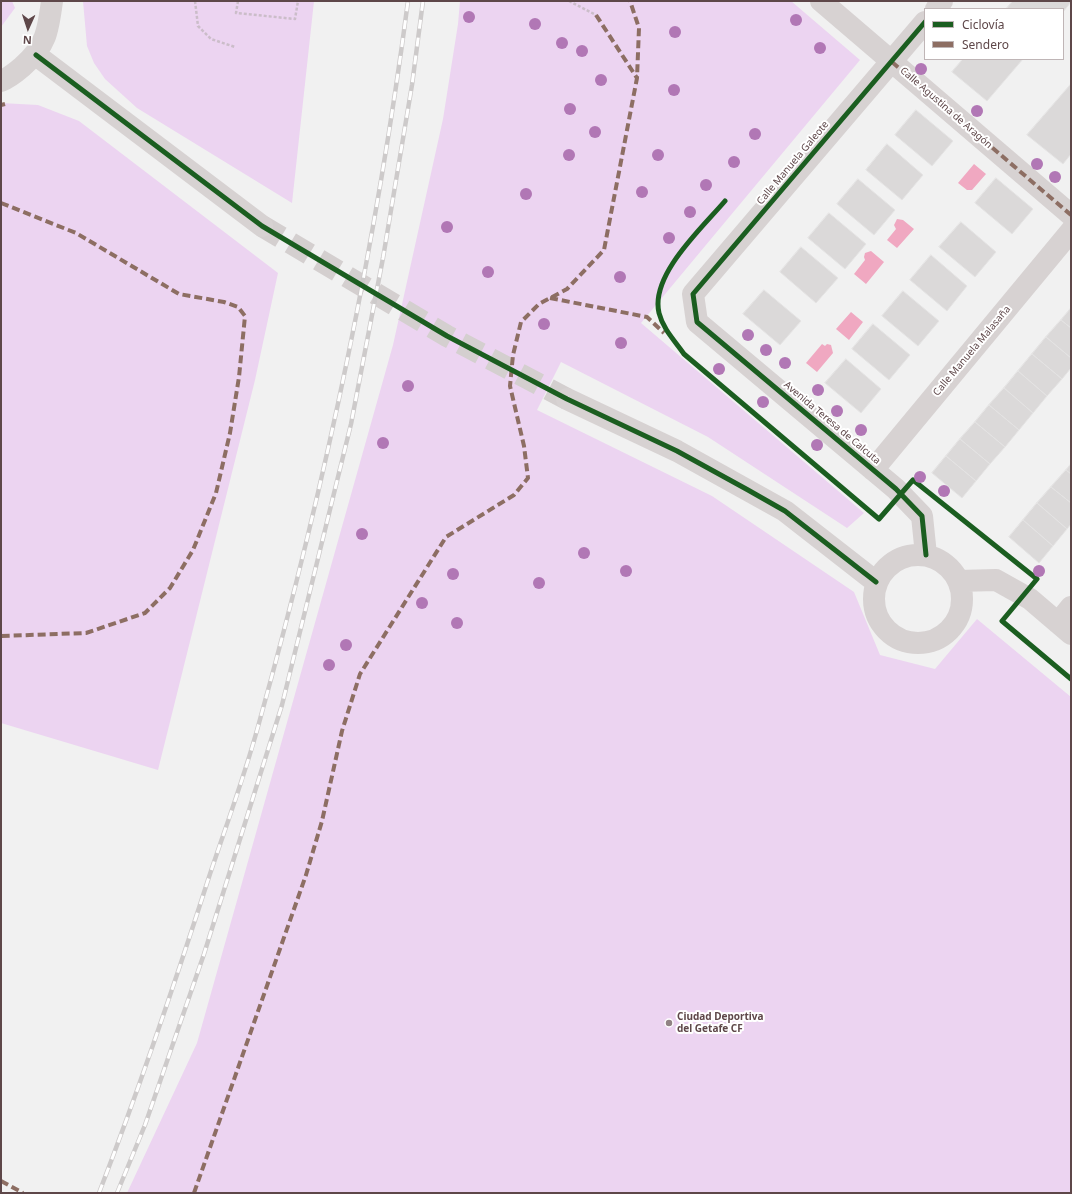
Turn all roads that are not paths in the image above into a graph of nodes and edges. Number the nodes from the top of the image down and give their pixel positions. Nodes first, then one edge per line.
1 (52, 1) edge
2 (821, 1) edge
3 (924, 23) edge
4 (36, 55) junction
5 (892, 62) junction
6 (1, 81) edge
7 (1071, 215) edge
8 (262, 226) tunnel mouth
9 (1071, 231) edge
10 (697, 322) joint
11 (567, 399) tunnel mouth
12 (873, 470) junction
13 (926, 555) junction
14 (958, 580) junction
15 (876, 582) junction
16 (1067, 621) edge

1 - 4 street
2 - 5 street, Calle Agustina de Aragón
3 - 5 street, Calle Manuela Galeote
4 - 6 street
4 - 8 street
5 - 7 street, Calle Agustina de Aragón
5 - 10 street, Calle Manuela Galeote
9 - 12 street, Calle Manuela Malasaña
10 - 12 street, Avenida Teresa de Calcuta
11 - 15 street
12 - 13 street, Avenida Teresa de Calcuta
13 - 14 street
13 - 15 street
14 - 15 street
14 - 16 street

